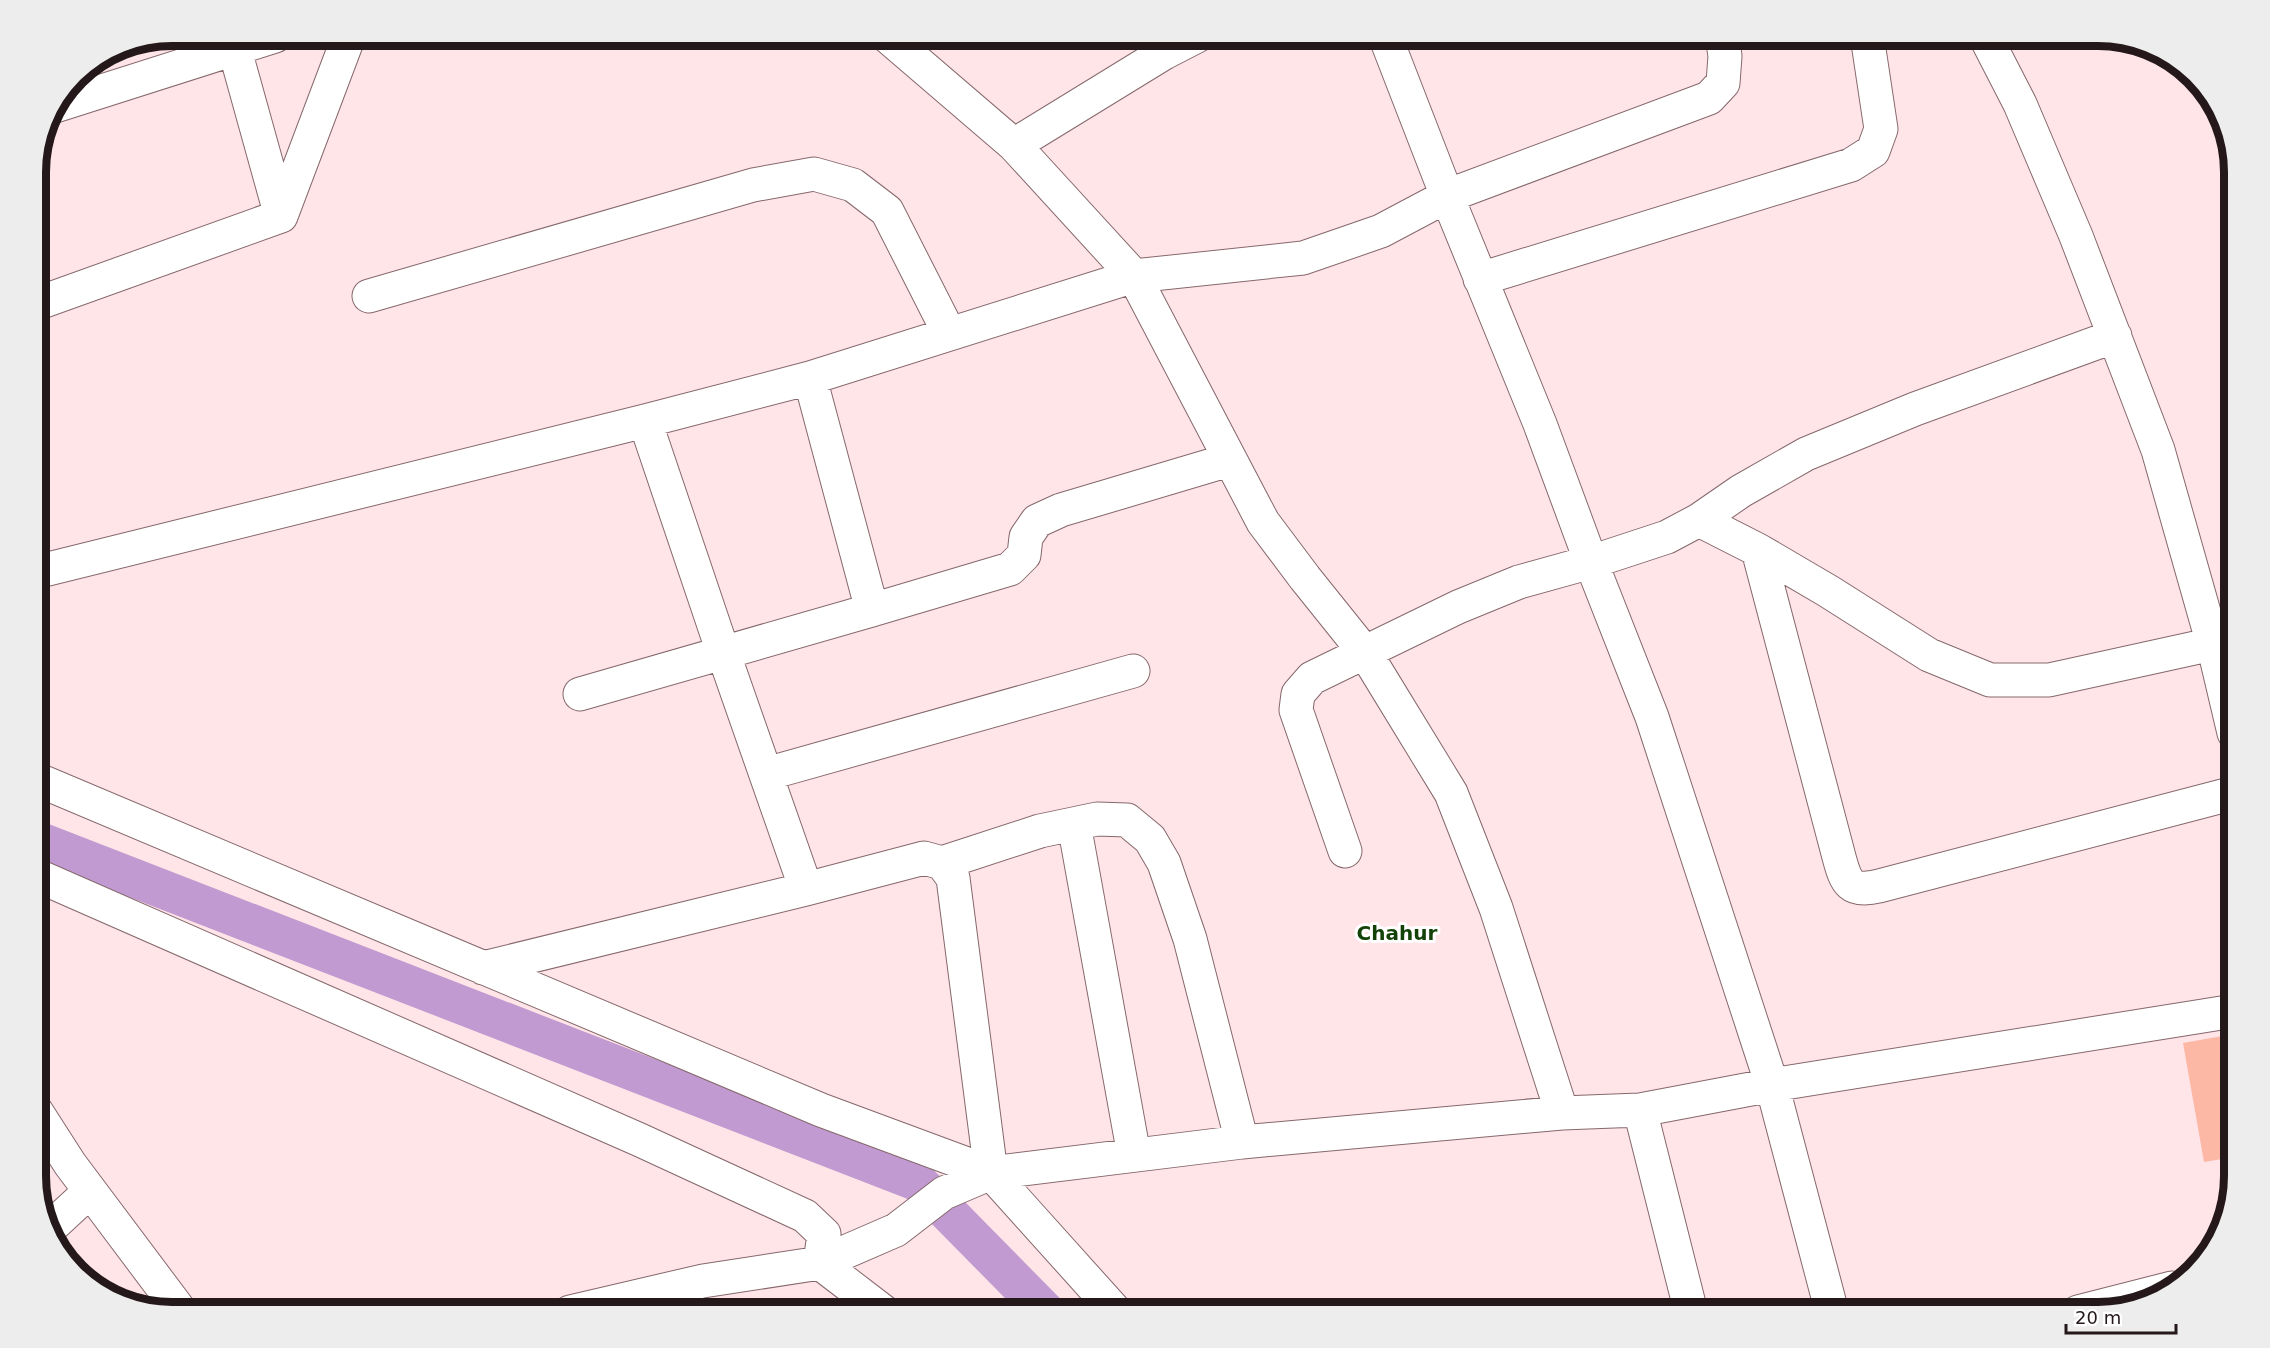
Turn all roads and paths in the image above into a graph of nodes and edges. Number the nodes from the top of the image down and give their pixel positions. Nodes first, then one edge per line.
1 (225, 46) edge
2 (234, 46) edge
3 (345, 46) edge
4 (899, 46) edge
5 (1178, 46) edge
6 (1389, 46) edge
7 (1724, 46) edge
8 (1869, 46) edge
9 (1990, 46) edge
10 (69, 101) edge
11 (1014, 145) junction
12 (1447, 196) junction
13 (280, 216) junction
14 (1134, 276) junction
15 (1480, 279) junction
16 (369, 296) dead end
17 (47, 300) edge
18 (949, 333) junction
19 (2115, 336) junction
20 (810, 378) junction
21 (645, 421) junction
22 (1229, 460) junction
23 (1699, 520) junction
24 (1758, 550) junction
25 (1591, 562) junction
26 (47, 569) edge
27 (873, 610) junction
28 (2212, 644) junction
29 (723, 652) junction
30 (1366, 654) junction
31 (1133, 671) dead end
32 (2224, 691) edge
33 (580, 694) dead end
34 (766, 774) junction
35 (47, 784) edge
36 (2224, 796) edge
37 (1074, 824) junction
38 (1345, 851) dead end
39 (942, 863) junction
40 (47, 880) edge
41 (806, 889) junction
42 (483, 968) junction
43 (2224, 1013) edge
44 (1772, 1085) junction
45 (1640, 1110) junction
46 (1562, 1113) junction
47 (47, 1128) edge
48 (1242, 1142) junction
49 (1134, 1155) junction
50 (47, 1159) edge
51 (70, 1164) junction
52 (991, 1173) junction
53 (90, 1191) junction
54 (56, 1223) edge
55 (820, 1263) junction
56 (168, 1302) edge
57 (617, 1302) edge
58 (871, 1302) edge
59 (1107, 1302) edge
60 (1688, 1302) edge
61 (1829, 1302) edge

1 - 10 street
2 - 13 street
3 - 13 street
4 - 11 street
5 - 11 street
6 - 12 street
7 - 12 street
8 - 15 street
9 - 19 street
11 - 14 street
12 - 14 street
12 - 15 street
13 - 17 street
14 - 18 street
14 - 22 street
15 - 25 street
16 - 18 street
18 - 20 street
19 - 23 street
19 - 28 street
20 - 21 street
20 - 27 street
21 - 26 street
21 - 29 street
22 - 27 street
22 - 30 street
23 - 24 street
23 - 25 street
24 - 28 street
24 - 36 street
25 - 30 street
25 - 44 street
27 - 29 street
28 - 32 street
29 - 33 street
29 - 34 street
30 - 38 street
30 - 46 street
31 - 34 street
34 - 41 street
35 - 42 street
37 - 39 street
37 - 48 street
37 - 49 street
39 - 41 street
39 - 52 street
40 - 55 street
41 - 42 street
42 - 52 street
43 - 44 street
44 - 45 street
44 - 61 street
45 - 46 street
45 - 60 street
46 - 48 street
47 - 51 street
48 - 49 street
49 - 52 street
50 - 51 street
51 - 53 street
52 - 55 street
52 - 59 street
53 - 54 street
53 - 56 street
55 - 57 street
55 - 58 street

